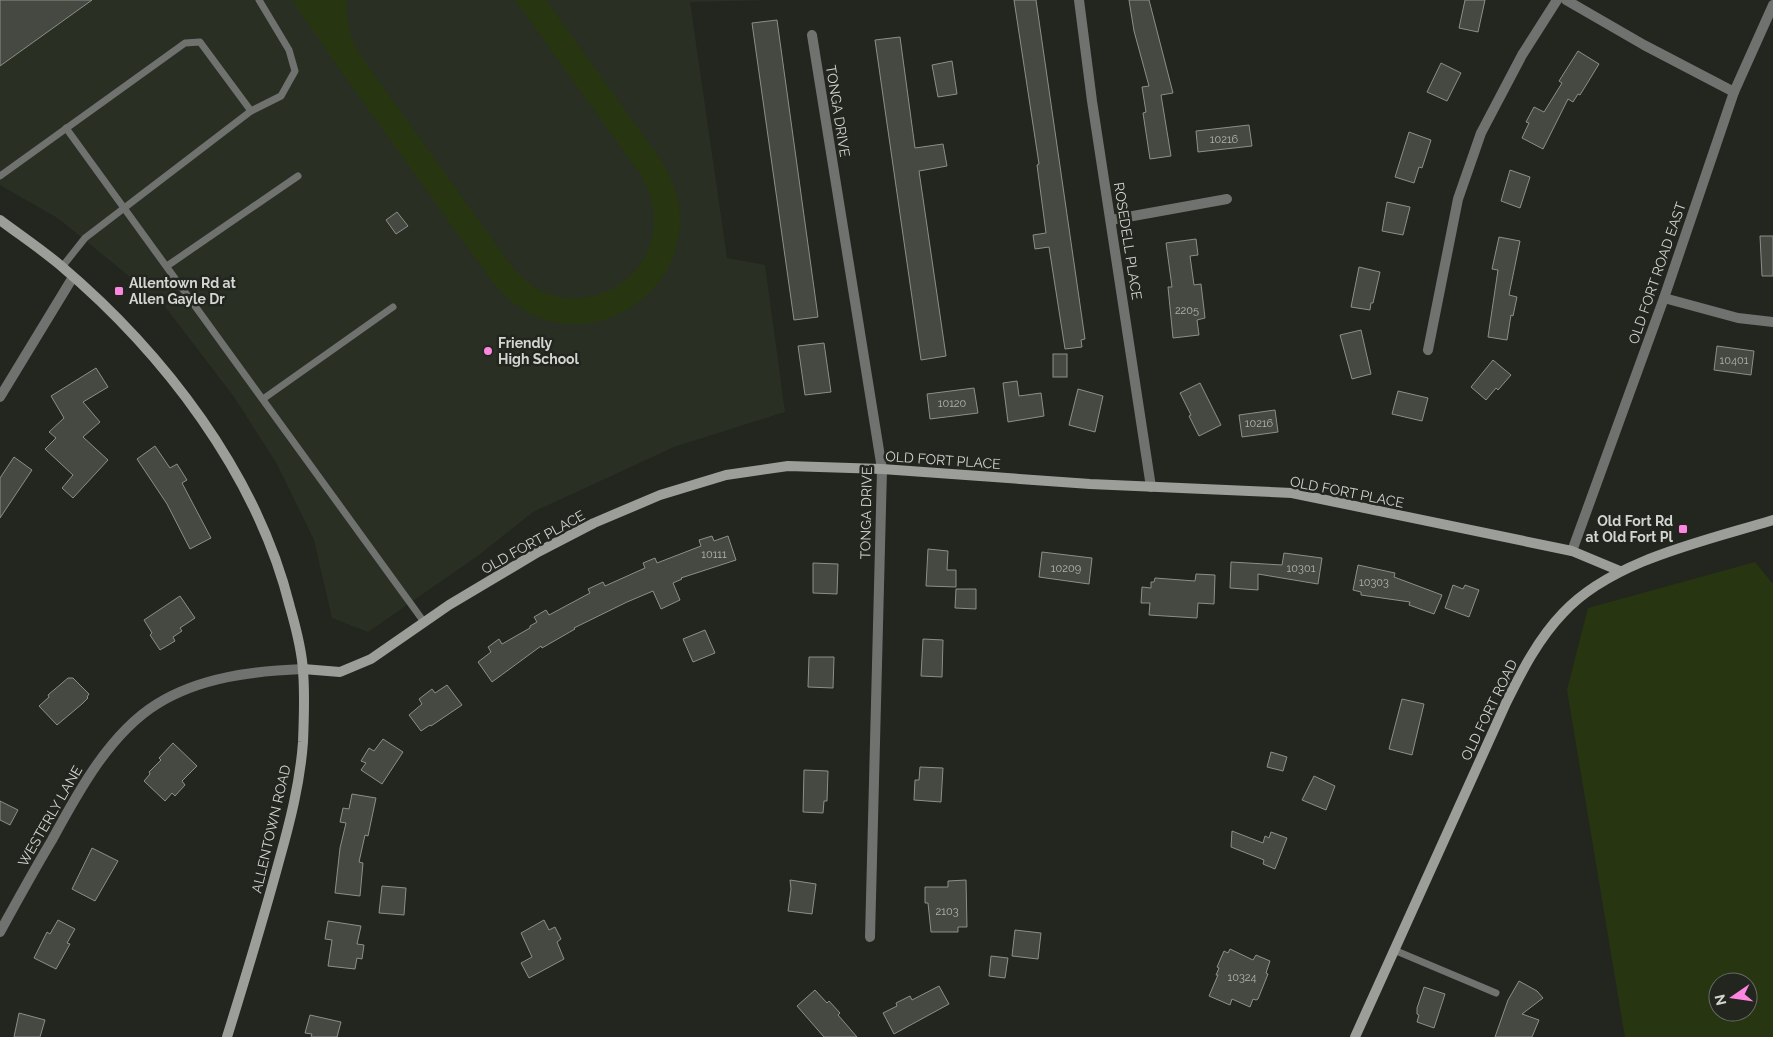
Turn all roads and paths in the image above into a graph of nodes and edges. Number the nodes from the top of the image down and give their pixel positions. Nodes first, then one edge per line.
1 (260, 0) edge
2 (1079, 0) edge
3 (1557, 0) edge
4 (1566, 0) edge
5 (1773, 6) edge
6 (812, 35) dead end
7 (1734, 92) junction
8 (251, 111) junction
9 (66, 128) junction
10 (0, 176) edge
11 (298, 176) dead end
12 (1227, 199) dead end
13 (125, 209) junction
14 (0, 220) edge
15 (1112, 220) junction
16 (167, 266) junction
17 (62, 267) junction
18 (73, 277) junction
19 (1664, 298) junction
20 (393, 307) dead end
21 (1773, 322) edge
22 (1428, 350) dead end
23 (0, 397) edge
24 (263, 399) junction
25 (882, 469) junction
26 (1151, 486) junction
27 (1773, 520) edge
28 (1572, 551) junction
29 (1620, 571) junction
30 (424, 622) junction
31 (303, 669) junction
32 (0, 932) edge
33 (870, 937) dead end
34 (1394, 950) junction
35 (1496, 993) dead end
36 (227, 1037) edge
37 (1355, 1037) edge

1 - 8 lane
2 - 15 street, ROSEDELL PLACE
3 - 22 street
4 - 7 street
5 - 7 street, OLD FORT ROAD EAST
6 - 25 street, TONGA DRIVE
7 - 19 street, OLD FORT ROAD EAST
8 - 9 lane
8 - 13 lane
9 - 10 lane
9 - 13 lane
11 - 16 lane
12 - 15 street
13 - 16 lane
13 - 17 lane
14 - 17 main road, ALLENTOWN ROAD
15 - 26 street, ROSEDELL PLACE
16 - 24 lane
17 - 18 main road, ALLENTOWN ROAD
18 - 23 street
18 - 31 main road, ALLENTOWN ROAD
19 - 21 street
19 - 28 street, OLD FORT ROAD EAST
20 - 24 lane
24 - 30 lane
25 - 26 main road, OLD FORT PLACE
25 - 30 main road, OLD FORT PLACE
25 - 33 street, TONGA DRIVE
26 - 28 main road, OLD FORT PLACE
27 - 29 main road, OLD FORT ROAD
28 - 29 main road, OLD FORT PLACE
29 - 34 main road, OLD FORT ROAD
30 - 31 main road, OLD FORT PLACE
31 - 32 street, WESTERLY LANE
31 - 36 main road, ALLENTOWN ROAD
34 - 35 lane
34 - 37 main road, OLD FORT ROAD

